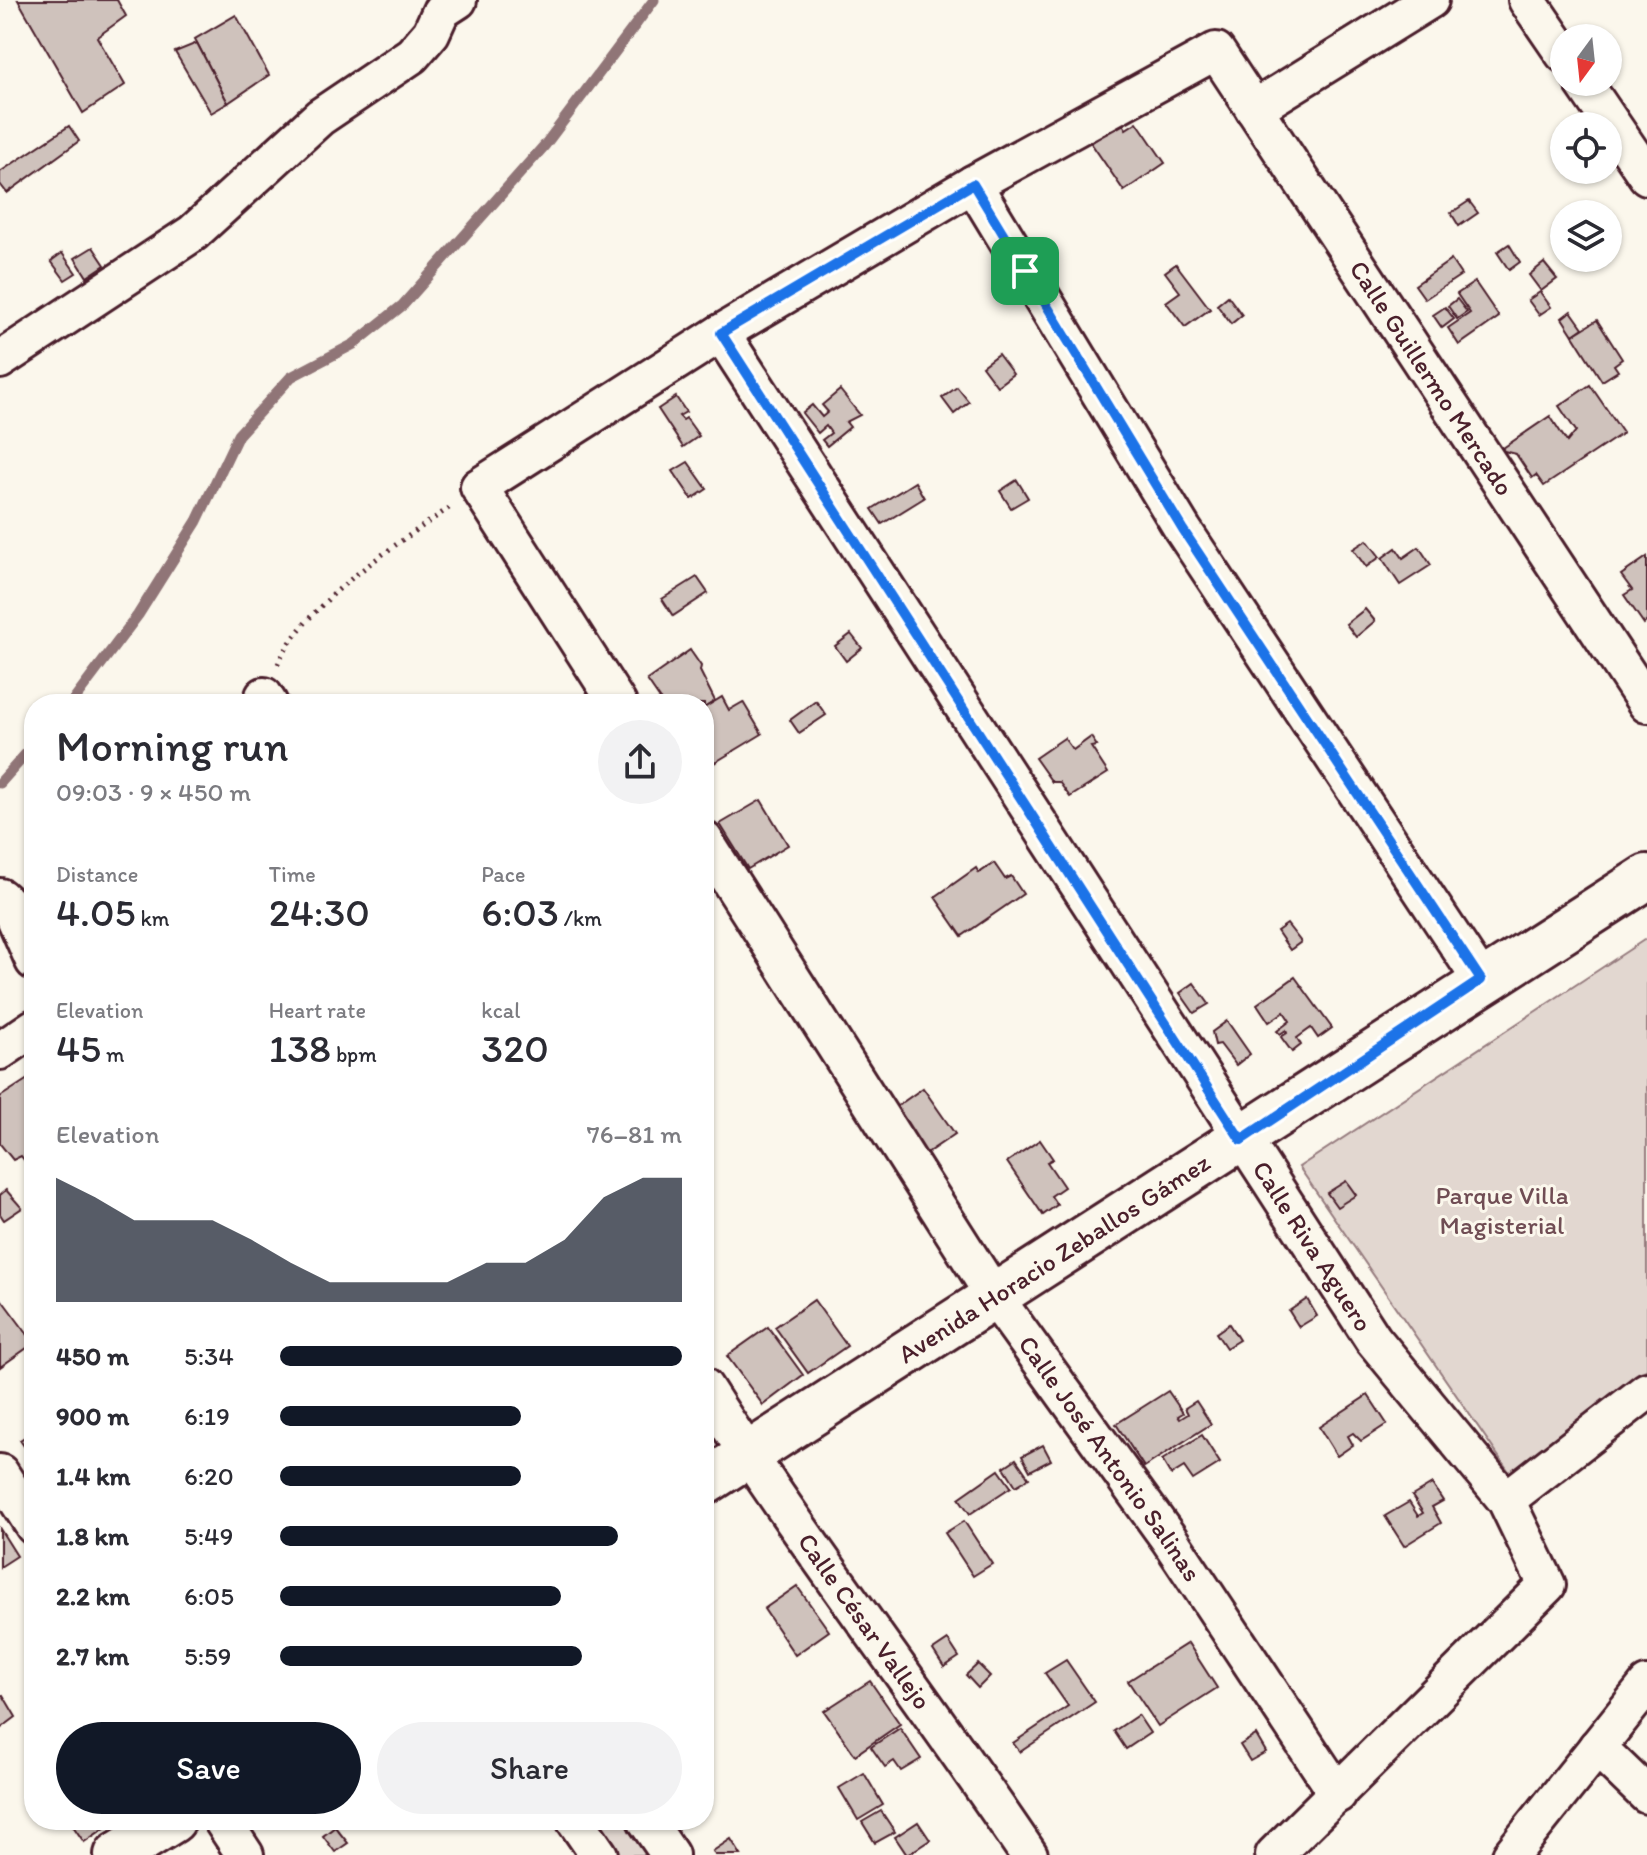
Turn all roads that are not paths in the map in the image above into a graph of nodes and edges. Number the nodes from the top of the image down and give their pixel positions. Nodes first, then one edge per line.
1 (1430, 0) edge
2 (1527, 0) edge
3 (444, 4) edge
4 (1550, 34) edge
5 (1593, 96) edge
6 (1254, 109) junction
7 (1647, 176) edge
8 (973, 184) junction
9 (721, 333) junction
10 (0, 360) edge
11 (612, 694) edge
12 (1647, 704) edge
13 (714, 856) edge
14 (1647, 877) edge
15 (15, 905) edge
16 (24, 932) edge
17 (1481, 980) junction
18 (24, 1035) edge
19 (0, 1051) edge
20 (1241, 1140) junction
21 (996, 1299) junction
22 (1647, 1391) edge
23 (714, 1403) edge
24 (748, 1456) junction
25 (0, 1473) edge
26 (714, 1477) edge
27 (1506, 1500) junction
28 (24, 1510) edge
29 (1647, 1685) edge
30 (1597, 1747) junction
31 (1338, 1794) junction
32 (1647, 1795) edge
33 (157, 1830) edge
34 (229, 1830) edge
35 (582, 1830) edge
36 (653, 1830) edge
37 (117, 1855) edge
38 (245, 1855) edge
39 (599, 1855) edge
40 (670, 1855) edge
41 (1029, 1855) edge
42 (1274, 1855) edge
43 (1511, 1855) edge

1 - 6 street
2 - 4 street
3 - 10 street
5 - 7 street
6 - 8 street, Calle Guillermo Mercado
6 - 12 street, Calle Guillermo Mercado
8 - 9 street
8 - 17 street
9 - 11 street
9 - 20 street, Calle Riva Aguero
13 - 21 street, Calle José Antonio Salinas
14 - 17 main road, Avenida Horacio Zeballos Gámez
15 - 16 street
17 - 20 main road, Avenida Horacio Zeballos Gámez
18 - 19 street
20 - 21 main road, Avenida Horacio Zeballos Gámez
20 - 27 street, Calle Riva Aguero
21 - 24 main road, Avenida Horacio Zeballos Gámez
21 - 31 street, Calle José Antonio Salinas
22 - 27 street
23 - 24 street, Calle César Vallejo
24 - 26 main road, Avenida Horacio Zeballos Gámez
24 - 41 street, Calle César Vallejo
25 - 28 street
27 - 31 street, Calle Riva Aguero
29 - 30 street
30 - 32 street
30 - 43 street
31 - 42 street
33 - 37 main road
34 - 38 street
35 - 39 street
36 - 40 street

